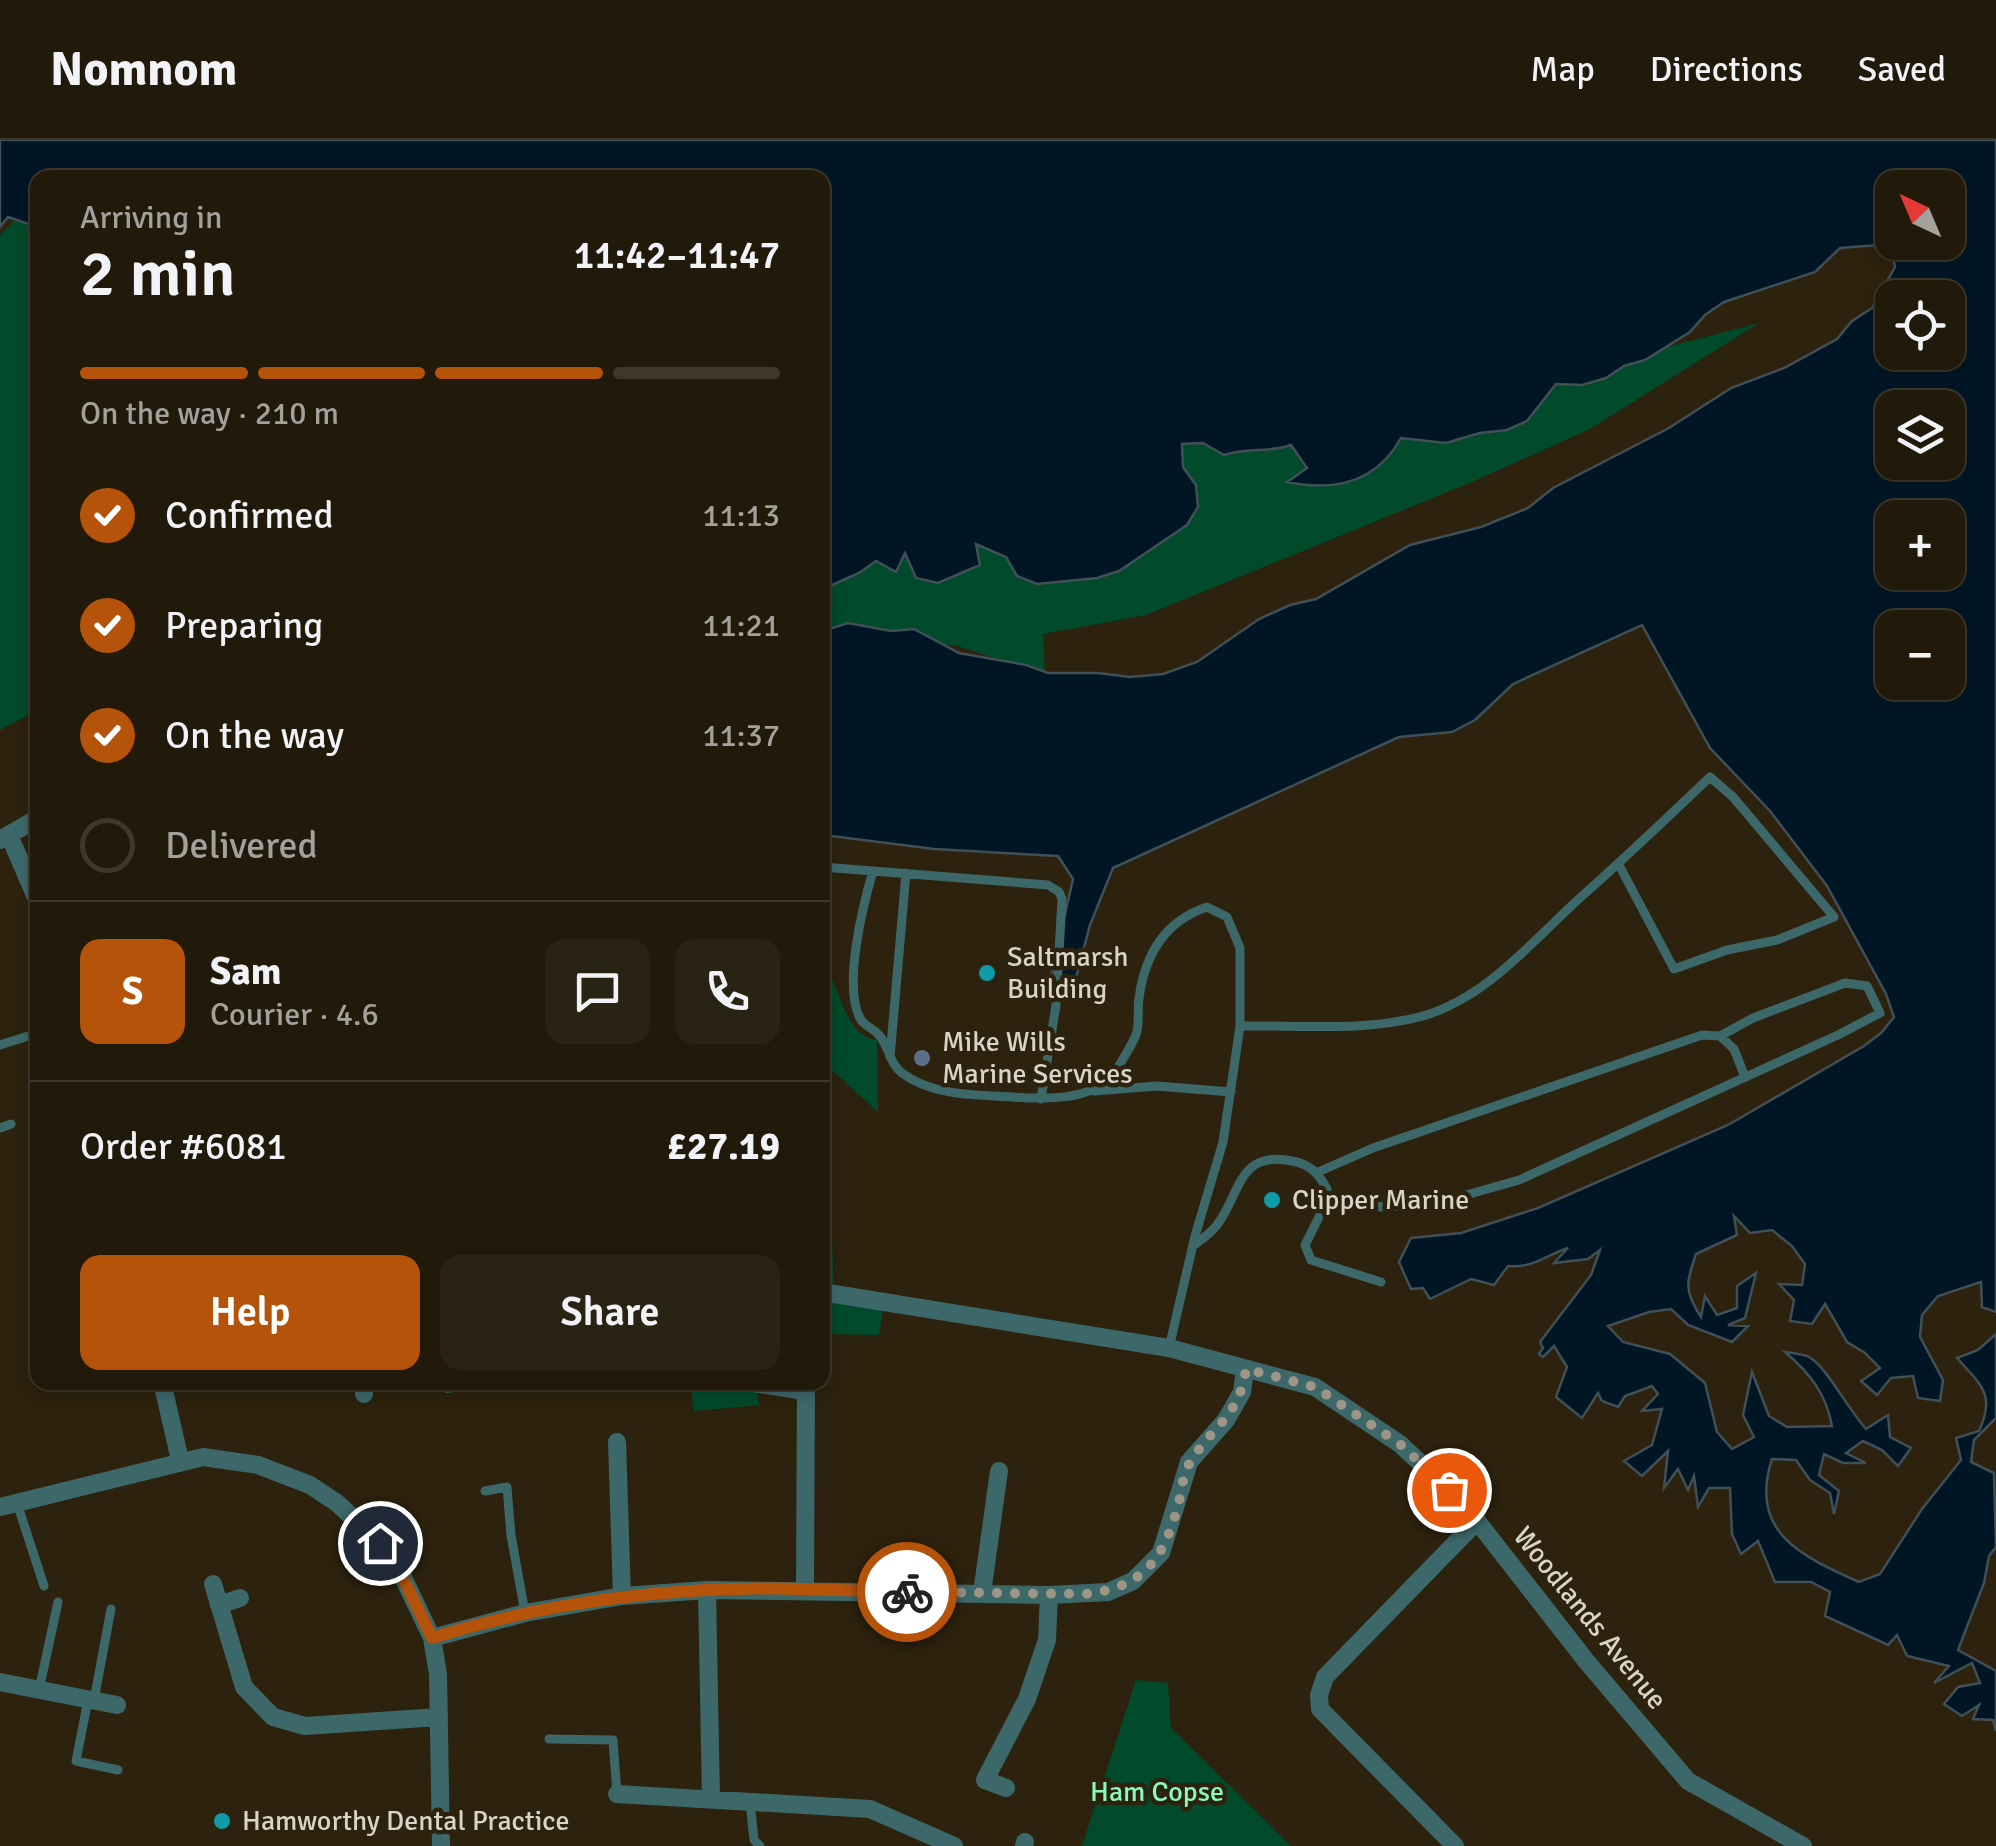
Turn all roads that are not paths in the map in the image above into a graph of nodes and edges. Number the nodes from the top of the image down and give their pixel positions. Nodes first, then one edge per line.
1 (30, 822) edge
2 (4, 837) edge
3 (1619, 865) junction
4 (830, 868) edge
5 (873, 871) junction
6 (906, 873) junction
7 (30, 887) edge
8 (1240, 1026) junction
9 (30, 1036) edge
10 (1720, 1036) junction
11 (0, 1045) edge
12 (890, 1059) junction
13 (1745, 1076) junction
14 (1086, 1092) junction
15 (1230, 1092) junction
16 (1041, 1099) junction
17 (11, 1124) dead end
18 (0, 1128) edge
19 (1318, 1172) junction
20 (1326, 1194) junction
21 (1193, 1246) junction
22 (1382, 1282) dead end
23 (830, 1293) edge
24 (1169, 1348) junction
25 (1246, 1369) junction
26 (164, 1390) edge
27 (806, 1390) edge
28 (617, 1442) dead end
29 (180, 1460) junction
30 (1000, 1471) dead end
31 (485, 1491) dead end
32 (8, 1505) edge
33 (1477, 1521) junction
34 (212, 1584) dead end
35 (44, 1586) dead end
36 (707, 1590) junction
37 (805, 1590) junction
38 (982, 1593) junction
39 (1049, 1595) junction
40 (622, 1596) junction
41 (240, 1598) dead end
42 (58, 1602) dead end
43 (219, 1605) junction
44 (111, 1608) dead end
45 (526, 1613) junction
46 (432, 1638) junction
47 (0, 1682) edge
48 (39, 1690) junction
49 (91, 1700) junction
50 (117, 1705) dead end
51 (439, 1717) junction
52 (548, 1739) dead end
53 (118, 1770) dead end
54 (1006, 1788) dead end
55 (617, 1794) joint
56 (710, 1799) junction
57 (750, 1802) junction
58 (440, 1846) edge
59 (760, 1846) edge
60 (954, 1846) edge
61 (1455, 1846) edge
62 (1803, 1846) edge

1 - 2 street
2 - 7 street
3 - 3 lane
3 - 8 lane
4 - 5 lane
5 - 6 lane
5 - 12 lane
6 - 12 lane
6 - 16 lane
8 - 14 lane
8 - 15 lane
9 - 11 lane
10 - 13 lane
10 - 13 lane
10 - 19 lane
12 - 16 lane
13 - 20 lane
14 - 15 lane
14 - 16 lane
15 - 21 lane
17 - 18 lane
19 - 20 lane
19 - 21 lane
20 - 22 lane
21 - 24 lane
23 - 24 street, Woodlands Avenue
24 - 25 street, Woodlands Avenue
25 - 33 street, Woodlands Avenue
25 - 39 street
26 - 29 street
27 - 37 street
28 - 40 street
29 - 32 street
29 - 46 street
30 - 38 street
31 - 45 lane
32 - 35 lane
33 - 61 street
33 - 62 street, Woodlands Avenue
34 - 43 street
36 - 37 street
36 - 40 street
36 - 56 street
37 - 38 street
38 - 39 street
39 - 54 street
40 - 45 street
41 - 43 street
42 - 48 lane
43 - 51 street
44 - 49 lane
45 - 46 street
46 - 51 street
47 - 48 street
48 - 49 street
49 - 50 street
49 - 53 lane
51 - 58 street
52 - 55 lane
55 - 56 street
56 - 57 street
57 - 59 lane
57 - 60 street

